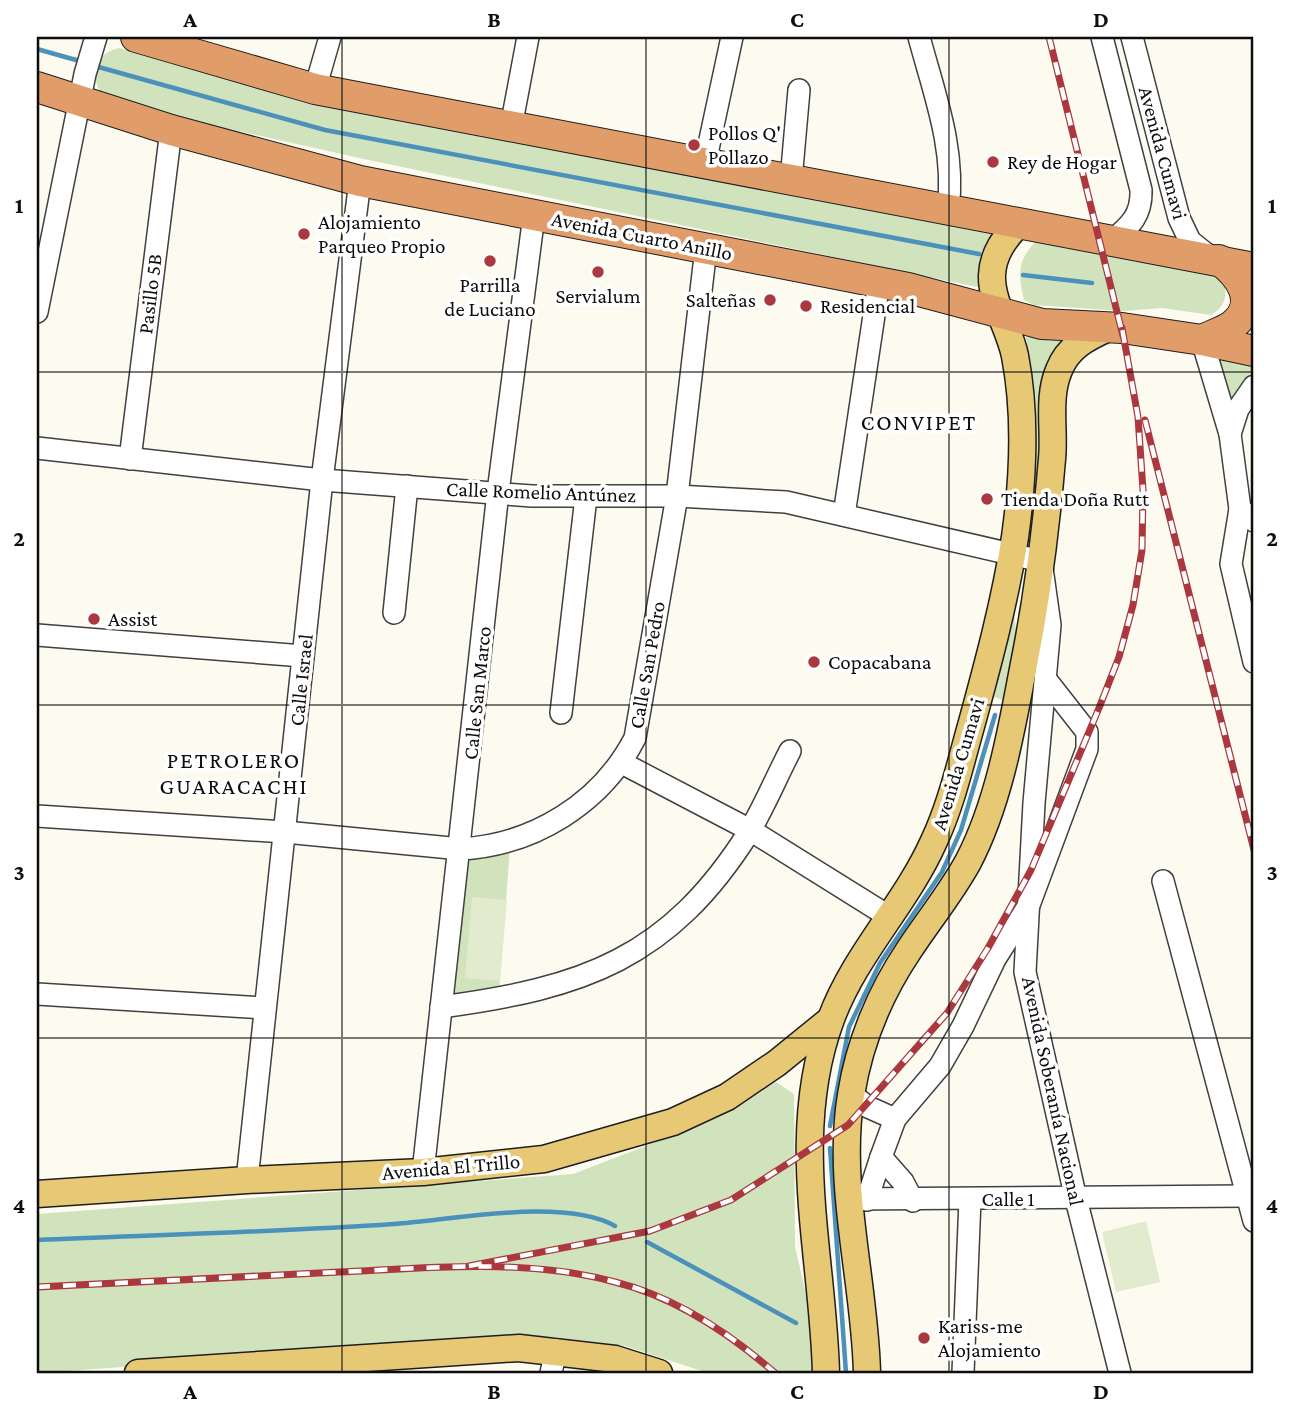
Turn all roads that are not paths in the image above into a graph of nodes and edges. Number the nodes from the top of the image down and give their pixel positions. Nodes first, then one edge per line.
1 (136, 37) edge
2 (330, 37) edge
3 (528, 37) edge
4 (733, 37) edge
5 (919, 37) edge
6 (1102, 37) edge
7 (94, 45) edge
8 (1135, 46) edge
9 (1108, 62) junction
10 (37, 87) edge
11 (83, 88) junction
12 (315, 89) junction
13 (799, 90) dead end
14 (511, 127) junction
15 (171, 130) junction
16 (705, 163) junction
17 (790, 180) junction
18 (360, 181) junction
19 (948, 209) junction
20 (534, 215) junction
21 (1019, 223) junction
22 (1113, 240) junction
23 (706, 248) junction
24 (1215, 259) junction
25 (1254, 268) edge
26 (41, 273) edge
27 (879, 282) junction
28 (37, 312) edge
29 (1001, 313) junction
30 (1108, 328) junction
31 (1202, 340) junction
32 (1254, 351) edge
33 (1254, 386) edge
34 (1230, 434) junction
35 (37, 448) edge
36 (130, 458) junction
37 (322, 480) junction
38 (407, 486) junction
39 (498, 492) junction
40 (677, 496) junction
41 (586, 497) junction
42 (844, 515) junction
43 (1247, 515) edge
44 (1011, 555) junction
45 (1041, 561) junction
46 (394, 613) dead end
47 (37, 635) edge
48 (303, 656) junction
49 (1254, 662) edge
50 (1035, 677) junction
51 (975, 709) junction
52 (561, 713) dead end
53 (1012, 723) junction
54 (790, 751) dead end
55 (622, 763) junction
56 (37, 816) edge
57 (750, 830) junction
58 (285, 832) junction
59 (461, 849) junction
60 (1163, 881) dead end
61 (1029, 905) junction
62 (888, 916) junction
63 (37, 994) edge
64 (441, 1007) junction
65 (264, 1008) junction
66 (830, 1020) junction
67 (851, 1094) junction
68 (895, 1119) junction
69 (881, 1157) junction
70 (423, 1172) junction
71 (247, 1180) junction
72 (37, 1194) edge
73 (1248, 1196) junction
74 (859, 1199) junction
75 (970, 1199) junction
76 (1076, 1199) junction
77 (913, 1200) junction
78 (1254, 1222) edge
79 (553, 1362) edge
80 (307, 1368) edge
81 (168, 1372) edge
82 (138, 1373) edge
83 (659, 1373) edge
84 (826, 1373) edge
85 (867, 1373) edge
86 (963, 1373) edge
87 (1120, 1373) edge

1 - 12 highway
2 - 12 street
3 - 14 street
4 - 16 street
5 - 19 street
6 - 9 street, Avenida Cumavi
7 - 11 street
8 - 9 street
8 - 24 street, Avenida Cumavi
9 - 22 street, Avenida Cumavi
10 - 11 highway, Avenida Cuarto Anillo
11 - 15 highway, Avenida Cuarto Anillo
11 - 26 street
12 - 14 highway
13 - 17 street
14 - 16 highway
15 - 18 highway, Avenida Cuarto Anillo
15 - 36 street, Pasillo 5B
16 - 17 highway
17 - 19 highway
18 - 20 highway, Avenida Cuarto Anillo
18 - 37 street, Calle Israel
19 - 21 highway
20 - 23 highway, Avenida Cuarto Anillo
20 - 39 street, Calle San Marco
21 - 22 highway
21 - 29 main road, Avenida Cumavi
22 - 24 highway
23 - 27 highway, Avenida Cuarto Anillo
23 - 40 street, Calle San Pedro
24 - 25 highway
24 - 31 highway
26 - 28 street
27 - 29 highway, Avenida Cuarto Anillo
27 - 42 street
29 - 30 highway, Avenida Cuarto Anillo
29 - 44 main road, Avenida Cumavi
30 - 31 highway, Avenida Cuarto Anillo
30 - 45 main road, Avenida Cumavi
31 - 32 highway, Avenida Cuarto Anillo
31 - 34 street
33 - 34 street
34 - 43 street
35 - 36 street, Calle Romelio Antúnez
36 - 37 street, Calle Romelio Antúnez
37 - 38 street, Calle Romelio Antúnez
37 - 48 street, Calle Israel
38 - 39 street, Calle Romelio Antúnez
38 - 46 street
39 - 41 street, Calle Romelio Antúnez
39 - 59 street, Calle San Marco
40 - 41 street, Calle Romelio Antúnez
40 - 42 street, Calle Romelio Antúnez
40 - 55 street, Calle San Pedro
41 - 52 street
42 - 44 street, Calle Romelio Antúnez
43 - 49 street
44 - 45 street, Calle Romelio Antúnez
44 - 51 main road, Avenida Cumavi
45 - 50 main road, Avenida Cumavi
47 - 48 street
48 - 58 street, Calle Israel
50 - 53 main road, Avenida Cumavi
50 - 61 street, Avenida Soberanía Nacional
50 - 61 street
51 - 53 main road
51 - 62 main road, Avenida Cumavi
53 - 67 main road, Avenida Cumavi
54 - 57 street
55 - 57 street
55 - 59 street, Calle San Pedro
56 - 58 street, Calle San Pedro
57 - 62 street
57 - 64 street
58 - 59 street, Calle San Pedro
58 - 65 street, Calle Israel
59 - 64 street, Calle San Marco
60 - 73 street
61 - 68 street
61 - 76 street, Avenida Soberanía Nacional
62 - 66 main road, Avenida Cumavi
63 - 65 street
64 - 70 street, Calle San Marco
65 - 71 street, Calle Israel
66 - 70 main road, Avenida El Trillo
66 - 84 main road, Avenida Cumavi
67 - 68 street
67 - 74 main road, Avenida Cumavi
68 - 69 street
69 - 74 street
69 - 77 street
70 - 71 main road, Avenida El Trillo
71 - 72 main road, Avenida El Trillo
73 - 76 street, Calle 1
73 - 78 street
74 - 77 street, Calle 1
74 - 85 main road, Avenida Cumavi
75 - 76 street, Calle 1
75 - 77 street, Calle 1
75 - 86 street
76 - 87 street, Avenida Soberanía Nacional
79 - 80 main road
79 - 83 main road
80 - 81 main road
81 - 82 main road

